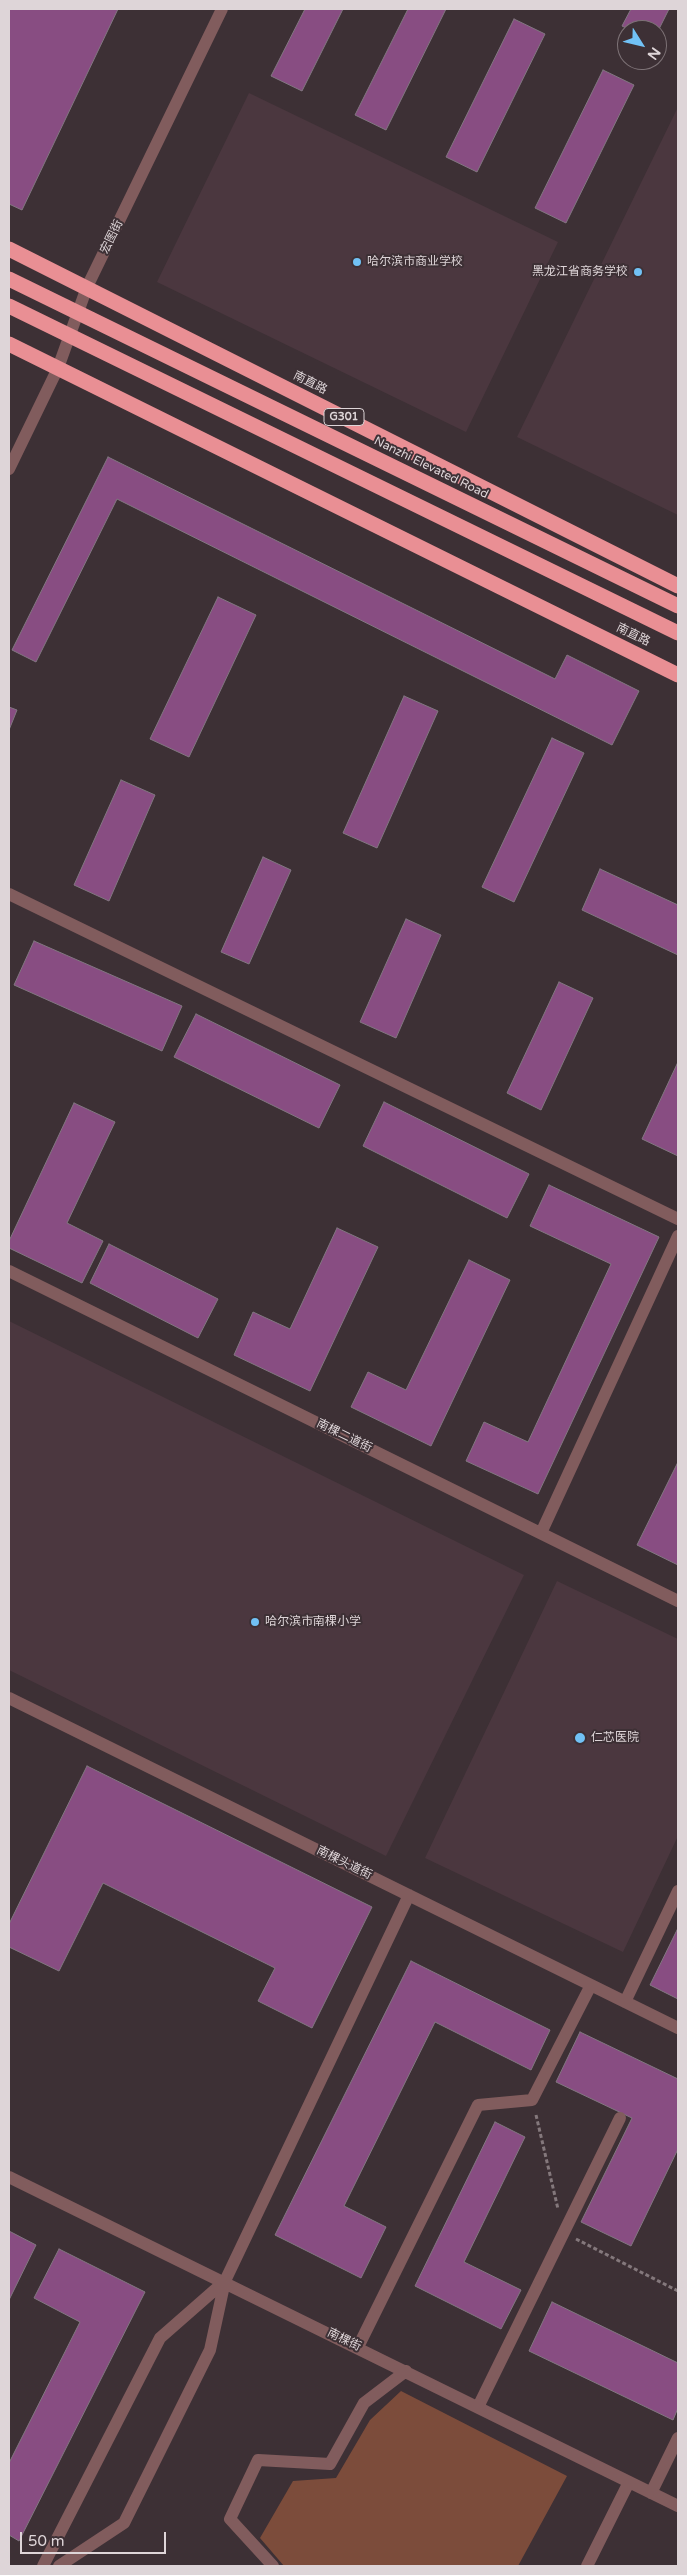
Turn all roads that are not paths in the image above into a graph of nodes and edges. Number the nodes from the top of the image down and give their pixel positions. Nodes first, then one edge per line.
1 (222, 9) edge
2 (9, 249) edge
3 (9, 279) edge
4 (88, 287) junction
5 (9, 306) edge
6 (9, 344) edge
7 (58, 368) junction
8 (9, 469) edge
9 (678, 586) edge
10 (678, 606) edge
11 (678, 633) edge
12 (678, 674) edge
13 (9, 894) edge
14 (678, 1219) edge
15 (677, 1243) edge
16 (9, 1271) edge
17 (541, 1533) junction
18 (678, 1601) edge
19 (9, 1698) edge
20 (678, 1891) edge
21 (410, 1895) junction
22 (590, 1984) junction
23 (625, 2002) junction
24 (678, 2028) edge
25 (620, 2118) dead end
26 (9, 2176) edge
27 (225, 2281) junction
28 (358, 2347) junction
29 (406, 2371) junction
30 (478, 2407) junction
31 (678, 2438) edge
32 (629, 2482) junction
33 (651, 2493) junction
34 (678, 2506) edge
35 (43, 2566) edge
36 (59, 2566) edge
37 (273, 2566) edge
38 (587, 2566) edge

1 - 4 street, 宏图街
2 - 4 highway, 南直路 / G301
3 - 10 highway, Nanzhi Elevated Road, bridge
4 - 7 street, 宏图街
4 - 9 highway, 南直路 / G301
5 - 11 highway, bridge
6 - 7 highway, 南直路
7 - 8 street, 宏图街
7 - 12 highway, 南直路
13 - 14 street
15 - 17 street
16 - 17 street, 南棵二道街
17 - 18 street, 南棵二道街
19 - 21 street, 南棵头道街
20 - 23 street
21 - 22 street, 南棵头道街
21 - 27 street
22 - 23 street, 南棵头道街
22 - 28 street
23 - 24 street, 南棵头道街
25 - 30 street
26 - 27 street, 南棵街
27 - 28 street, 南棵街
27 - 35 street
27 - 36 street
28 - 29 street, 南棵街
29 - 30 street, 南棵街
29 - 37 street
30 - 32 street, 南棵街
31 - 33 street
32 - 33 street, 南棵街
32 - 38 street
33 - 34 street, 南棵街

